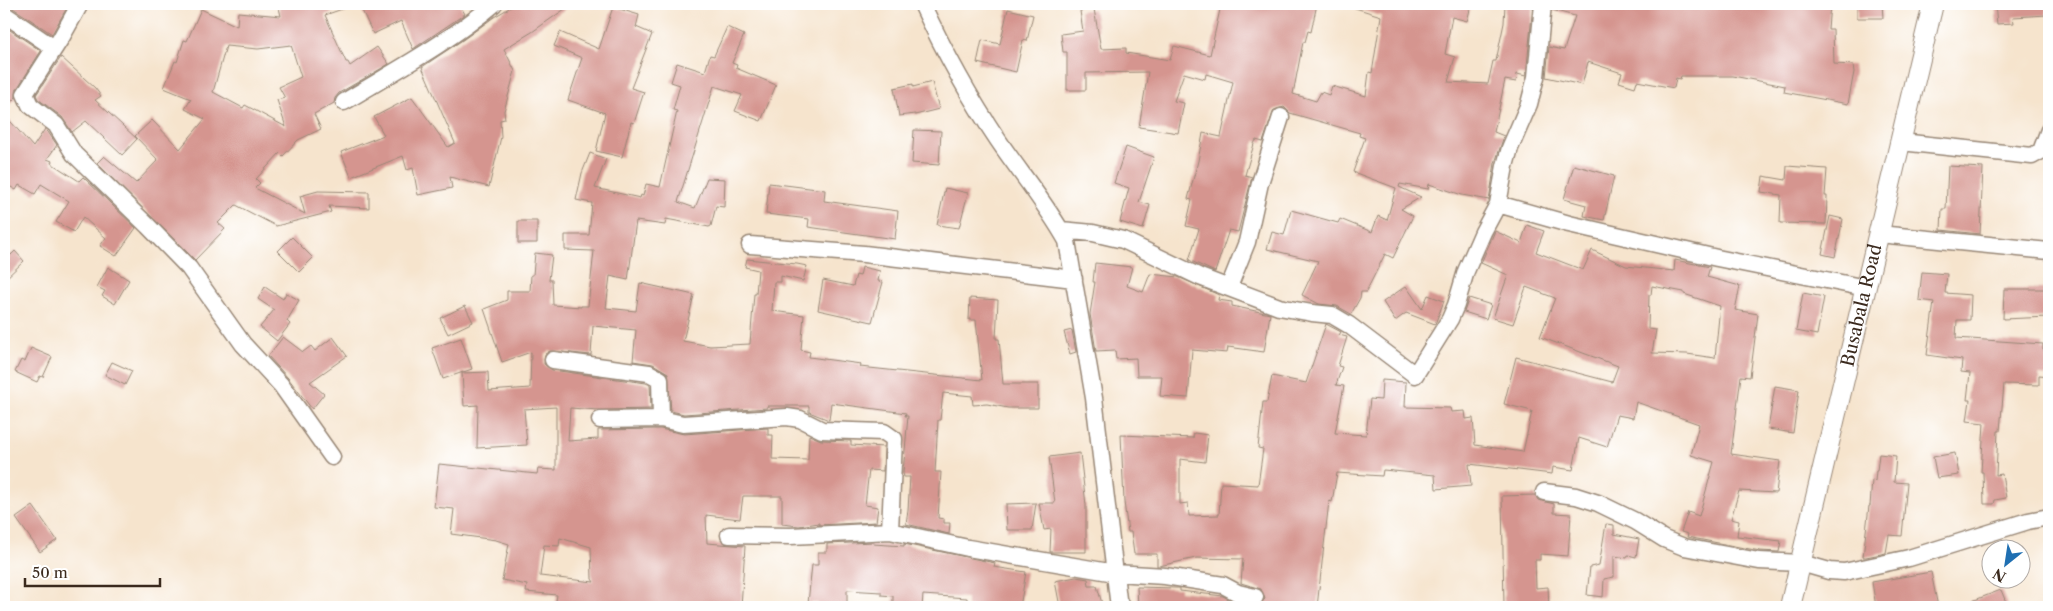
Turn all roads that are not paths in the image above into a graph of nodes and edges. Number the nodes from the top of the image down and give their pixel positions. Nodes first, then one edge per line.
1 (80, 4) edge
2 (494, 4) edge
3 (922, 4) edge
4 (1543, 4) edge
5 (1933, 4) edge
6 (4, 14) edge
7 (54, 48) junction
8 (344, 102) dead end
9 (1281, 117) dead end
10 (2049, 130) edge
11 (1901, 142) junction
12 (1498, 204) junction
13 (1061, 230) junction
14 (1879, 234) junction
15 (750, 245) dead end
16 (2049, 250) edge
17 (1074, 279) junction
18 (1229, 287) junction
19 (1866, 288) junction
20 (552, 360) dead end
21 (661, 419) junction
22 (600, 420) dead end
23 (332, 456) dead end
24 (1544, 492) dead end
25 (2049, 517) edge
26 (890, 531) junction
27 (729, 535) dead end
28 (1801, 563) junction
29 (1115, 573) junction
30 (1255, 597) dead end
31 (1121, 607) edge
32 (1790, 607) edge

1 - 7 street
2 - 8 street
3 - 13 street
4 - 12 street
5 - 11 street, Busabala Road
6 - 7 street
7 - 23 street
9 - 18 street
10 - 11 street
11 - 14 street, Busabala Road
12 - 18 street
12 - 19 street
13 - 17 street
13 - 18 street
14 - 16 street
14 - 19 street, Busabala Road
15 - 17 street
17 - 29 street
19 - 28 street, Busabala Road
20 - 21 street
21 - 22 street
21 - 26 street
24 - 28 street
25 - 28 street
26 - 27 street
26 - 29 street
28 - 32 street, Busabala Road
29 - 30 street
29 - 31 street

